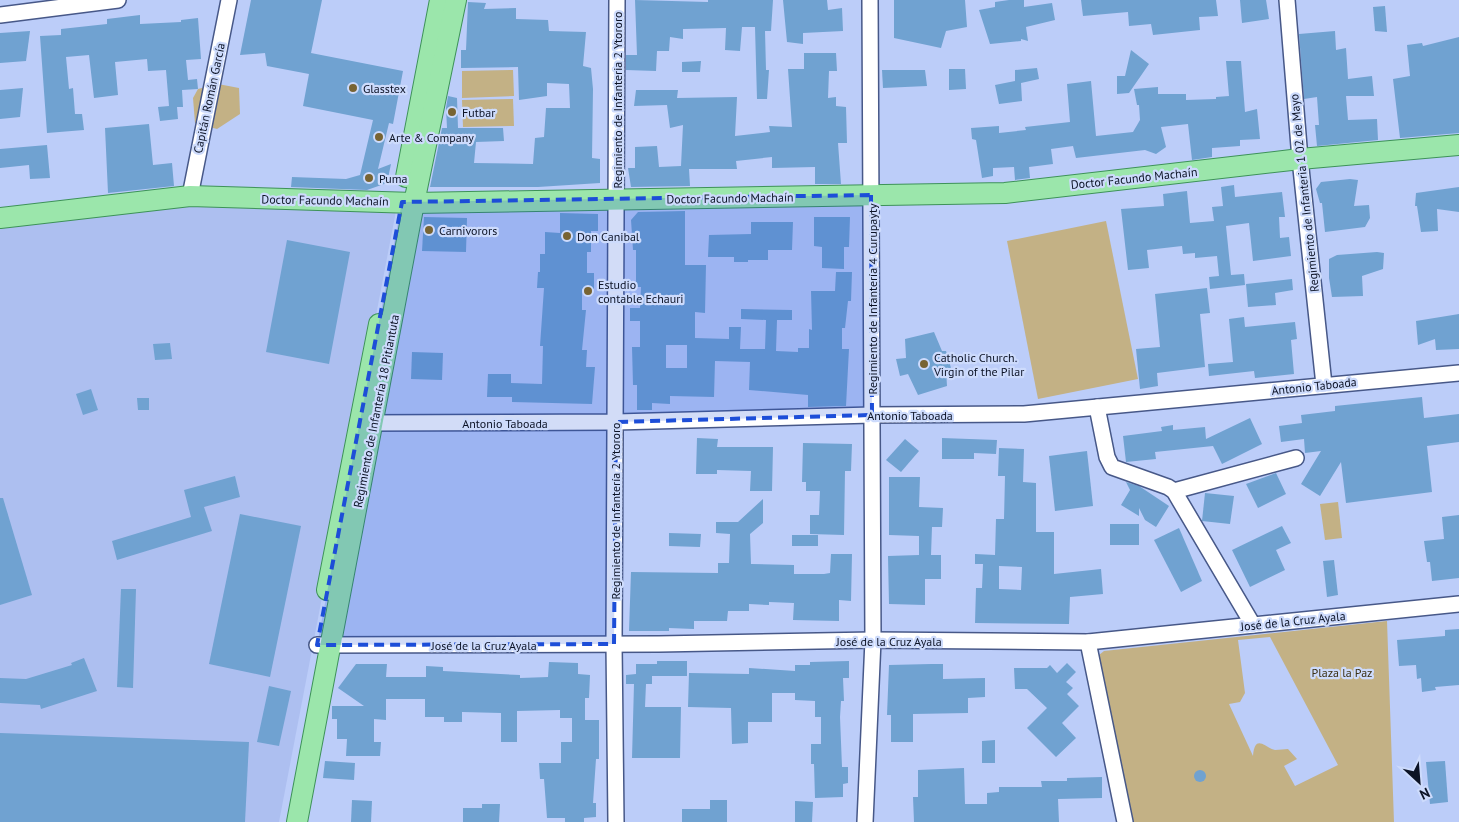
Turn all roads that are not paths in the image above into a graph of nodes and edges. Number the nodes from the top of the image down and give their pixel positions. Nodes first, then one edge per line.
1 (118, 0) edge
2 (230, 0) edge
3 (440, 0) edge
4 (456, 0) edge
5 (617, 0) edge
6 (870, 0) edge
7 (1287, 0) edge
8 (0, 15) edge
9 (1459, 145) edge
10 (1300, 159) junction
11 (871, 195) junction
12 (190, 196) junction
13 (616, 199) junction
14 (408, 202) junction
15 (0, 218) edge
16 (1459, 372) edge
17 (1324, 385) junction
18 (1097, 408) junction
19 (872, 415) junction
20 (616, 422) junction
21 (367, 423) junction
22 (1296, 458) dead end
23 (1174, 491) junction
24 (1459, 604) edge
25 (1253, 625) junction
26 (874, 640) junction
27 (1088, 642) junction
28 (614, 644) junction
29 (324, 645) junction
30 (283, 822) edge
31 (297, 822) edge
32 (616, 822) edge
33 (865, 822) edge
34 (1125, 822) edge

1 - 8 street
2 - 12 street, Capitán Román García
3 - 14 main road, Regimiento de Infantería 18 Pitiantuta
4 - 14 main road, Regimiento de Infantería 18 Pitiantuta
5 - 13 street, Regimiento de Infanteria 2 Ytororo
6 - 11 street, Regimiento de Infantería 4 Curupayty
7 - 10 street, Regimiento de Infanteria 1 02 de Mayo
9 - 10 main road, Doctor Facundo Machaín
10 - 11 main road, Doctor Facundo Machaín
10 - 17 street, Regimiento de Infanteria 1 02 de Mayo
11 - 13 main road, Doctor Facundo Machaín
11 - 19 street, Regimiento de Infantería 4 Curupayty
12 - 14 main road, Doctor Facundo Machaín
12 - 15 main road, Doctor Facundo Machaín
13 - 14 main road, Doctor Facundo Machaín
13 - 20 street, Regimiento de Infantería 2 Ytororo
14 - 21 main road, Regimiento de Infantería 18 Pitiantuta
16 - 17 street, Antonio Taboada
17 - 18 street, Antonio Taboada
18 - 19 street, Antonio Taboada
18 - 23 street
19 - 20 street, Antonio Taboada
19 - 26 street, Regimiento de Infantería 4 Curupayty
20 - 21 street, Antonio Taboada
20 - 28 street, Regimiento de Infantería 2 Ytororo
21 - 29 main road, Regimiento de Infantería 18 Pitiantuta
22 - 23 street
23 - 25 street
24 - 25 street, José de la Cruz Ayala
25 - 27 street, José de la Cruz Ayala
26 - 27 street, José de la Cruz Ayala
26 - 28 street, José de la Cruz Ayala
26 - 33 street, Regimiento de Infantería 4 Curupayty
27 - 34 street
28 - 29 street, José de la Cruz Ayala
28 - 32 street, Regimiento de Infantería 2 Ytororo
29 - 30 main road, Regimiento de Infantería 18 Pitiantuta
29 - 31 main road, Regimiento de Infantería 18 Pitiantuta

